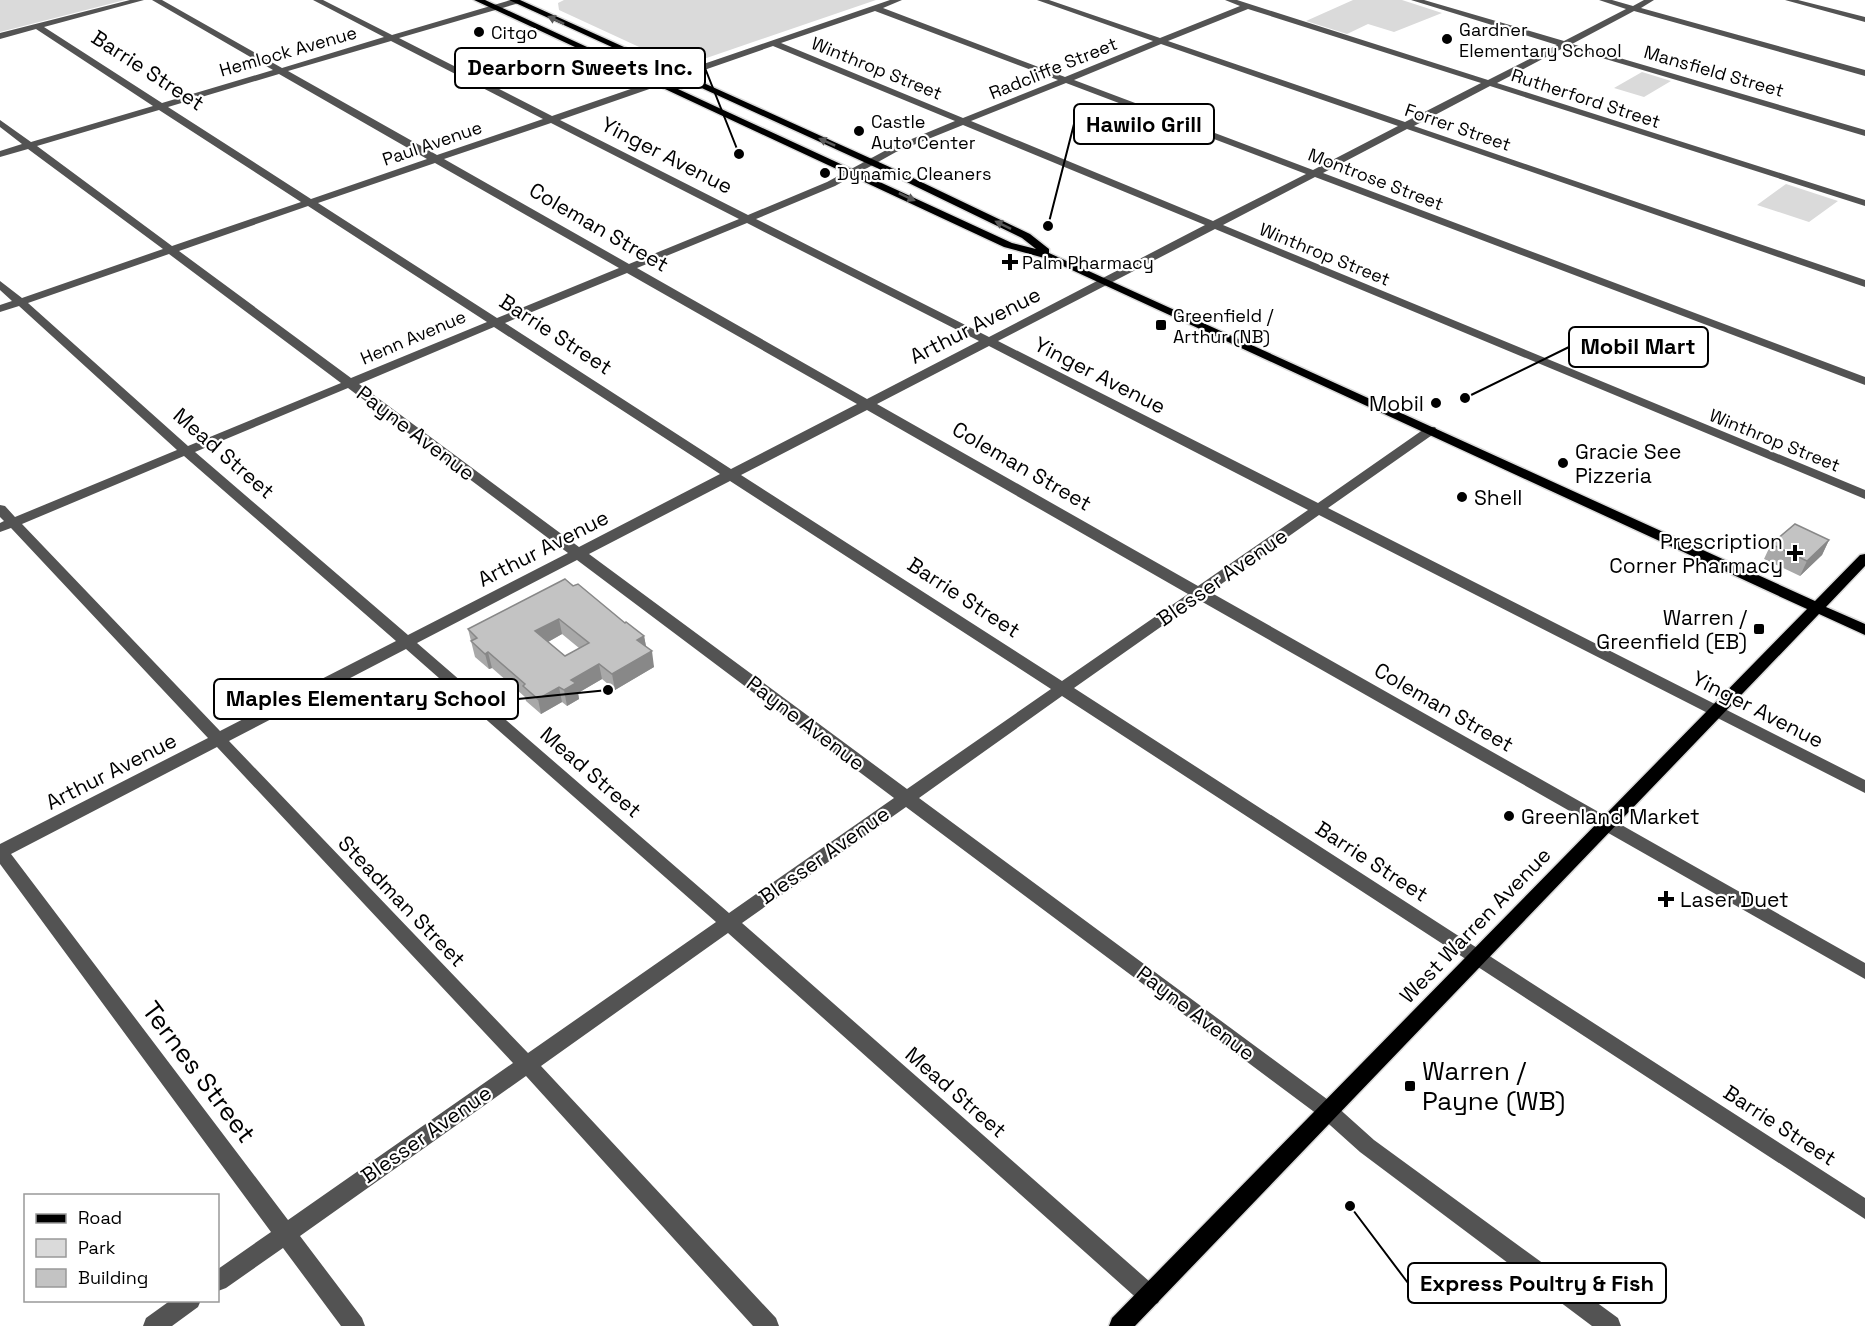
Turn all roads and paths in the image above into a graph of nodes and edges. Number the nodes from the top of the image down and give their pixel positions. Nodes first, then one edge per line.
1 (140, 0) edge
2 (156, 0) edge
3 (317, 0) edge
4 (478, 0) edge
5 (898, 0) edge
6 (1041, 0) edge
7 (1229, 0) edge
8 (1415, 0) edge
9 (1603, 0) edge
10 (1650, 0) edge
11 (1789, 0) edge
12 (514, 1) edge
13 (1247, 6) junction
14 (495, 8) junction
15 (875, 8) junction
16 (1634, 9) junction
17 (1865, 20) edge
18 (36, 27) junction
19 (0, 36) edge
20 (391, 38) junction
21 (1160, 42) junction
22 (774, 43) junction
23 (1564, 44) junction
24 (281, 71) junction
25 (1865, 73) edge
26 (679, 75) junction
27 (1066, 80) junction
28 (657, 83) junction
29 (1488, 84) junction
30 (160, 106) junction
31 (550, 119) junction
32 (964, 122) junction
33 (0, 123) edge
34 (791, 125) junction
35 (1406, 126) junction
36 (1865, 133) edge
37 (769, 134) junction
38 (30, 145) junction
39 (0, 154) edge
40 (435, 159) junction
41 (871, 162) junction
42 (853, 172) junction
43 (1313, 174) junction
44 (310, 202) junction
45 (1865, 203) edge
46 (746, 219) junction
47 (1213, 226) junction
48 (171, 250) junction
49 (1052, 257) junction
50 (626, 268) junction
51 (1105, 281) junction
52 (0, 284) edge
53 (1865, 285) edge
54 (20, 302) junction
55 (0, 309) edge
56 (494, 323) junction
57 (987, 342) junction
58 (1865, 381) edge
59 (350, 383) junction
60 (868, 404) junction
61 (1431, 430) junction
62 (186, 451) junction
63 (730, 475) junction
64 (1865, 495) edge
65 (0, 509) edge
66 (1318, 510) junction
67 (6, 525) edge
68 (579, 553) junction
69 (1865, 558) edge
70 (1199, 593) junction
71 (1818, 608) junction
72 (1865, 630) edge
73 (408, 642) junction
74 (1062, 689) junction
75 (1716, 712) junction
76 (217, 740) junction
77 (1865, 787) edge
78 (906, 797) junction
79 (1606, 825) junction
80 (0, 852) edge
81 (728, 922) junction
82 (1478, 957) junction
83 (1865, 972) edge
84 (526, 1063) junction
85 (1328, 1111) junction
86 (1865, 1209) edge
87 (285, 1234) junction
88 (219, 1280) edge
89 (1150, 1296) junction
90 (187, 1302) edge
91 (154, 1326) edge
92 (354, 1326) edge
93 (768, 1326) edge
94 (1120, 1326) edge
95 (1610, 1326) edge

1 - 18 street
2 - 24 street, Coleman Street
3 - 20 street, Yinger Avenue
4 - 14 main road
5 - 15 street, Paul Avenue
6 - 21 street, Forrer Street
7 - 13 street, Rutherford Street
8 - 23 street, Mansfield Street
9 - 16 street
10 - 16 street, Arthur Avenue
11 - 17 street
12 - 14 street, Hemlock Avenue
26 -> 12 main road
13 - 21 street, Radcliffe Street
13 - 29 street, Rutherford Street
14 - 20 street, Hemlock Avenue
14 - 28 main road
15 - 22 street, Paul Avenue
15 - 27 street, Montrose Street
16 - 23 street, Arthur Avenue
16 - 25 street
18 - 19 street
18 - 30 street, Barrie Street
20 - 24 street, Hemlock Avenue
20 - 31 street, Yinger Avenue
21 - 27 street, Radcliffe Street
21 - 35 street, Forrer Street
22 - 26 street, Paul Avenue
22 - 32 street, Winthrop Street
23 - 29 street, Arthur Avenue
23 - 36 street, Mansfield Street
24 - 30 street, Hemlock Avenue
24 - 40 street, Coleman Street
26 - 28 street, Paul Avenue
26 - 34 main road
27 - 32 street, Radcliffe Street
27 - 43 street, Montrose Street
28 - 31 street, Paul Avenue
28 - 37 main road
29 - 35 street, Arthur Avenue
29 - 45 street, Rutherford Street
30 - 38 street, Hemlock Avenue
30 - 44 street, Barrie Street
31 - 40 street, Paul Avenue
31 - 46 street, Yinger Avenue
32 - 41 street, Radcliffe Street
32 - 47 street, Winthrop Street
33 - 38 street, Payne Avenue
34 - 37 main road
41 -> 34 main road
35 - 43 street, Arthur Avenue
35 - 53 street, Forrer Street
37 - 42 main road
38 - 39 street, Hemlock Avenue
38 - 48 street, Payne Avenue
40 - 44 street, Paul Avenue
40 - 50 street, Coleman Street
41 - 42 street, Henn Avenue
49 -> 41 main road
42 - 46 street, Henn Avenue
42 -> 49 main road
43 - 47 street, Arthur Avenue
43 - 58 street, Montrose Street
44 - 48 street, Paul Avenue
44 - 56 street, Barrie Street
46 - 50 street, Henn Avenue
46 - 57 street, Yinger Avenue
47 - 51 street, Arthur Avenue
47 - 64 street, Winthrop Street
48 - 54 street, Paul Avenue
48 - 59 street, Payne Avenue
49 - 51 main road
50 - 56 street, Henn Avenue
50 - 60 street, Coleman Street
51 - 57 street, Arthur Avenue
51 - 61 main road
52 - 54 street, Mead Street
54 - 55 street, Paul Avenue
54 - 62 street, Mead Street
56 - 59 street, Henn Avenue
56 - 63 street, Barrie Street
57 - 60 street, Arthur Avenue
57 - 66 street, Yinger Avenue
59 - 62 street, Henn Avenue
59 - 68 street, Payne Avenue
60 - 63 street, Arthur Avenue
60 - 70 street, Coleman Street
61 - 66 street, Blesser Avenue
61 - 71 main road
62 - 67 street, Henn Avenue
62 - 73 street, Mead Street
63 - 68 street, Arthur Avenue
63 - 74 street, Barrie Street
65 - 67 street, Steadman Street
66 - 70 street, Blesser Avenue
66 - 75 street, Yinger Avenue
67 - 76 street, Steadman Street
68 - 73 street, Arthur Avenue
68 - 78 street, Payne Avenue
69 - 71 main road, West Warren Avenue
70 - 74 street, Blesser Avenue
70 - 79 street, Coleman Street
71 - 72 main road
71 - 75 main road, West Warren Avenue
73 - 76 street, Arthur Avenue
73 - 81 street, Mead Street
74 - 78 street, Blesser Avenue
74 - 82 street, Barrie Street
75 - 77 street, Yinger Avenue
75 - 79 main road, West Warren Avenue
76 - 80 street, Arthur Avenue
76 - 84 street, Steadman Street
78 - 81 street, Blesser Avenue
78 - 85 street, Payne Avenue
79 - 82 main road, West Warren Avenue
79 - 83 street, Coleman Street
80 - 87 street, Ternes Street
81 - 84 street, Blesser Avenue
81 - 89 street, Mead Street
82 - 85 main road, West Warren Avenue
82 - 86 street, Barrie Street
84 - 87 street, Blesser Avenue
84 - 93 street, Steadman Street
85 - 89 main road, West Warren Avenue
85 - 95 street, Payne Avenue
87 - 88 street, Blesser Avenue
87 - 92 street, Ternes Street
89 - 94 main road, West Warren Avenue
90 - 91 street

